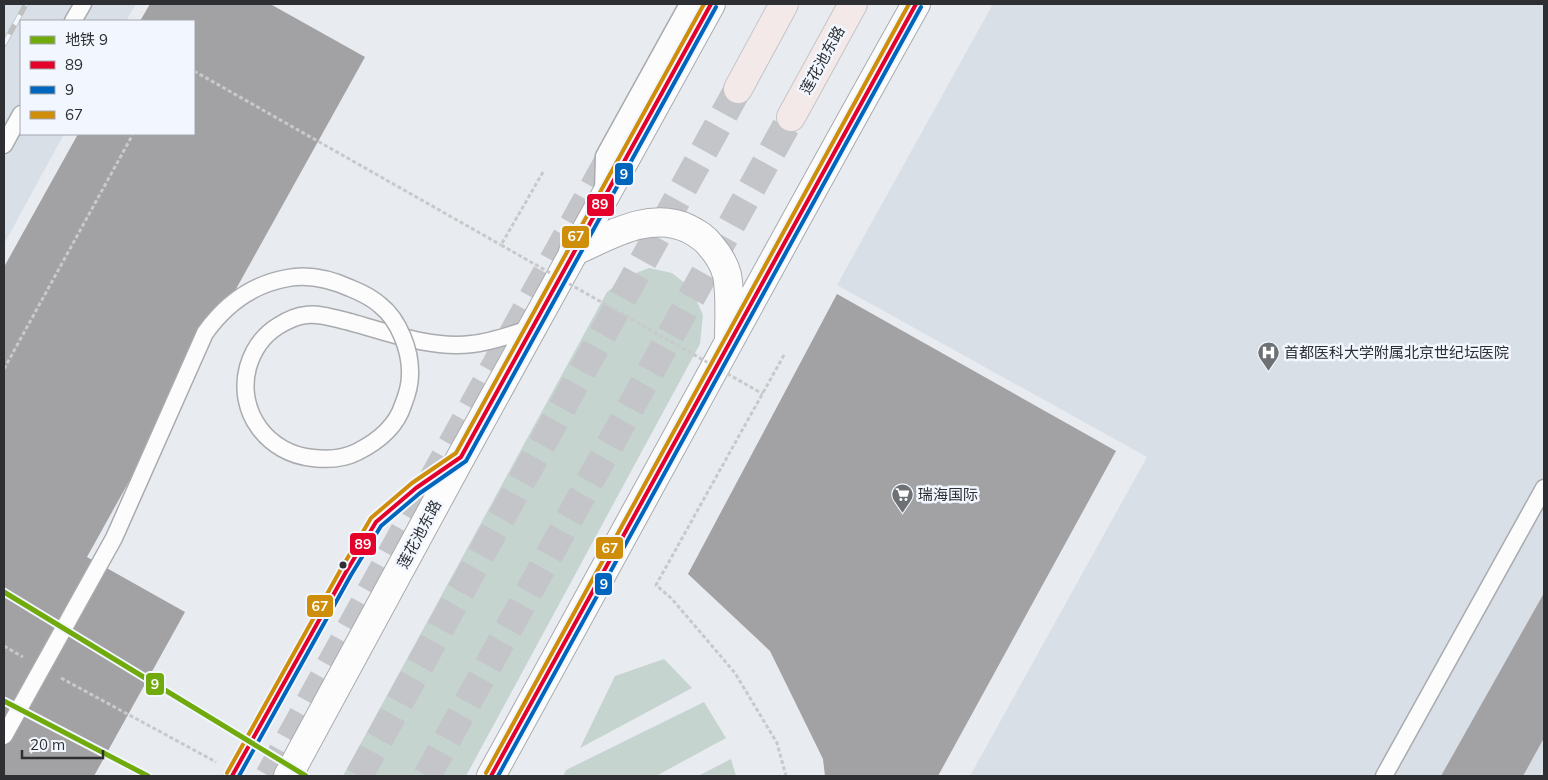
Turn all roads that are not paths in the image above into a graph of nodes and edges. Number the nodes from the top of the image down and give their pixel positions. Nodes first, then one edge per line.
1 (83, 4) edge
2 (688, 4) edge
3 (711, 4) edge
4 (784, 4) edge
5 (853, 4) edge
6 (916, 4) edge
7 (74, 20) edge
8 (738, 89) tunnel mouth
9 (20, 116) edge
10 (791, 117) tunnel mouth
11 (4, 145) edge
12 (602, 200) junction
13 (573, 252) junction
14 (532, 328) junction
15 (729, 344) junction
16 (461, 457) junction
17 (1544, 488) edge
18 (4, 736) edge
19 (233, 774) edge
20 (288, 776) edge
21 (491, 776) edge
22 (1384, 776) edge

1 - 7 lane
2 - 12 lane
3 - 12 street, 莲花池东路
4 - 8 highway
5 - 10 highway, 莲花池东路
6 - 15 street
9 - 11 lane
12 - 13 street, 莲花池东路
13 - 14 street, 莲花池东路
13 - 15 street
14 - 16 street, 莲花池东路
14 - 18 lane, bridge
15 - 21 street
16 - 19 lane
16 - 20 street, 莲花池东路
17 - 22 lane

